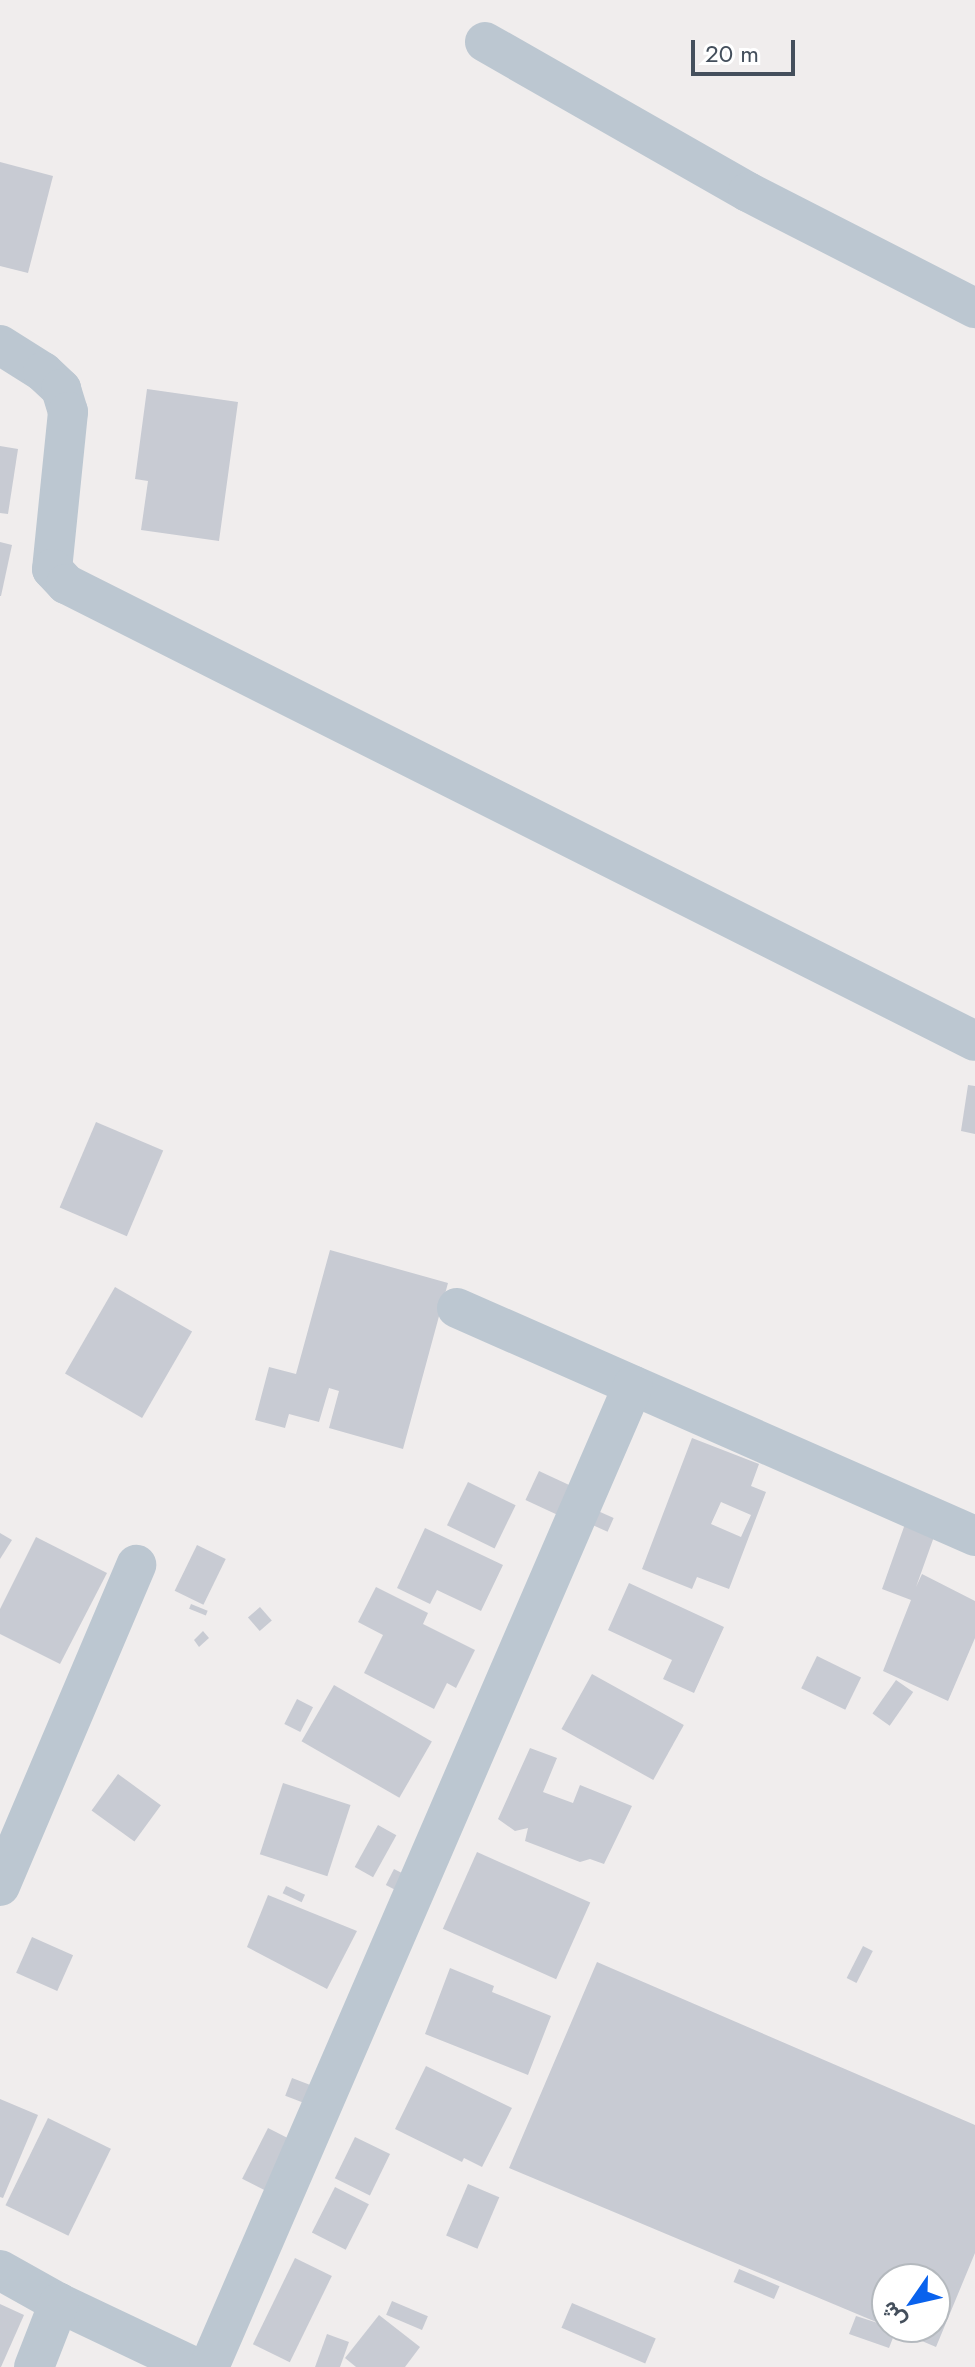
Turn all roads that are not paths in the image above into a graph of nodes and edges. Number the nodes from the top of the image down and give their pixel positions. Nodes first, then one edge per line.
1 (485, 42) dead end
2 (975, 308) edge
3 (0, 345) edge
4 (975, 1041) edge
5 (457, 1308) dead end
6 (633, 1386) junction
7 (975, 1536) edge
8 (136, 1565) dead end
9 (0, 1886) edge
10 (0, 2270) edge
11 (59, 2303) junction
12 (34, 2367) edge
13 (194, 2367) edge
14 (209, 2367) edge

1 - 2 street
3 - 4 street
5 - 6 street
6 - 7 street
6 - 14 street
8 - 9 street
10 - 11 street
11 - 12 street
11 - 13 street

